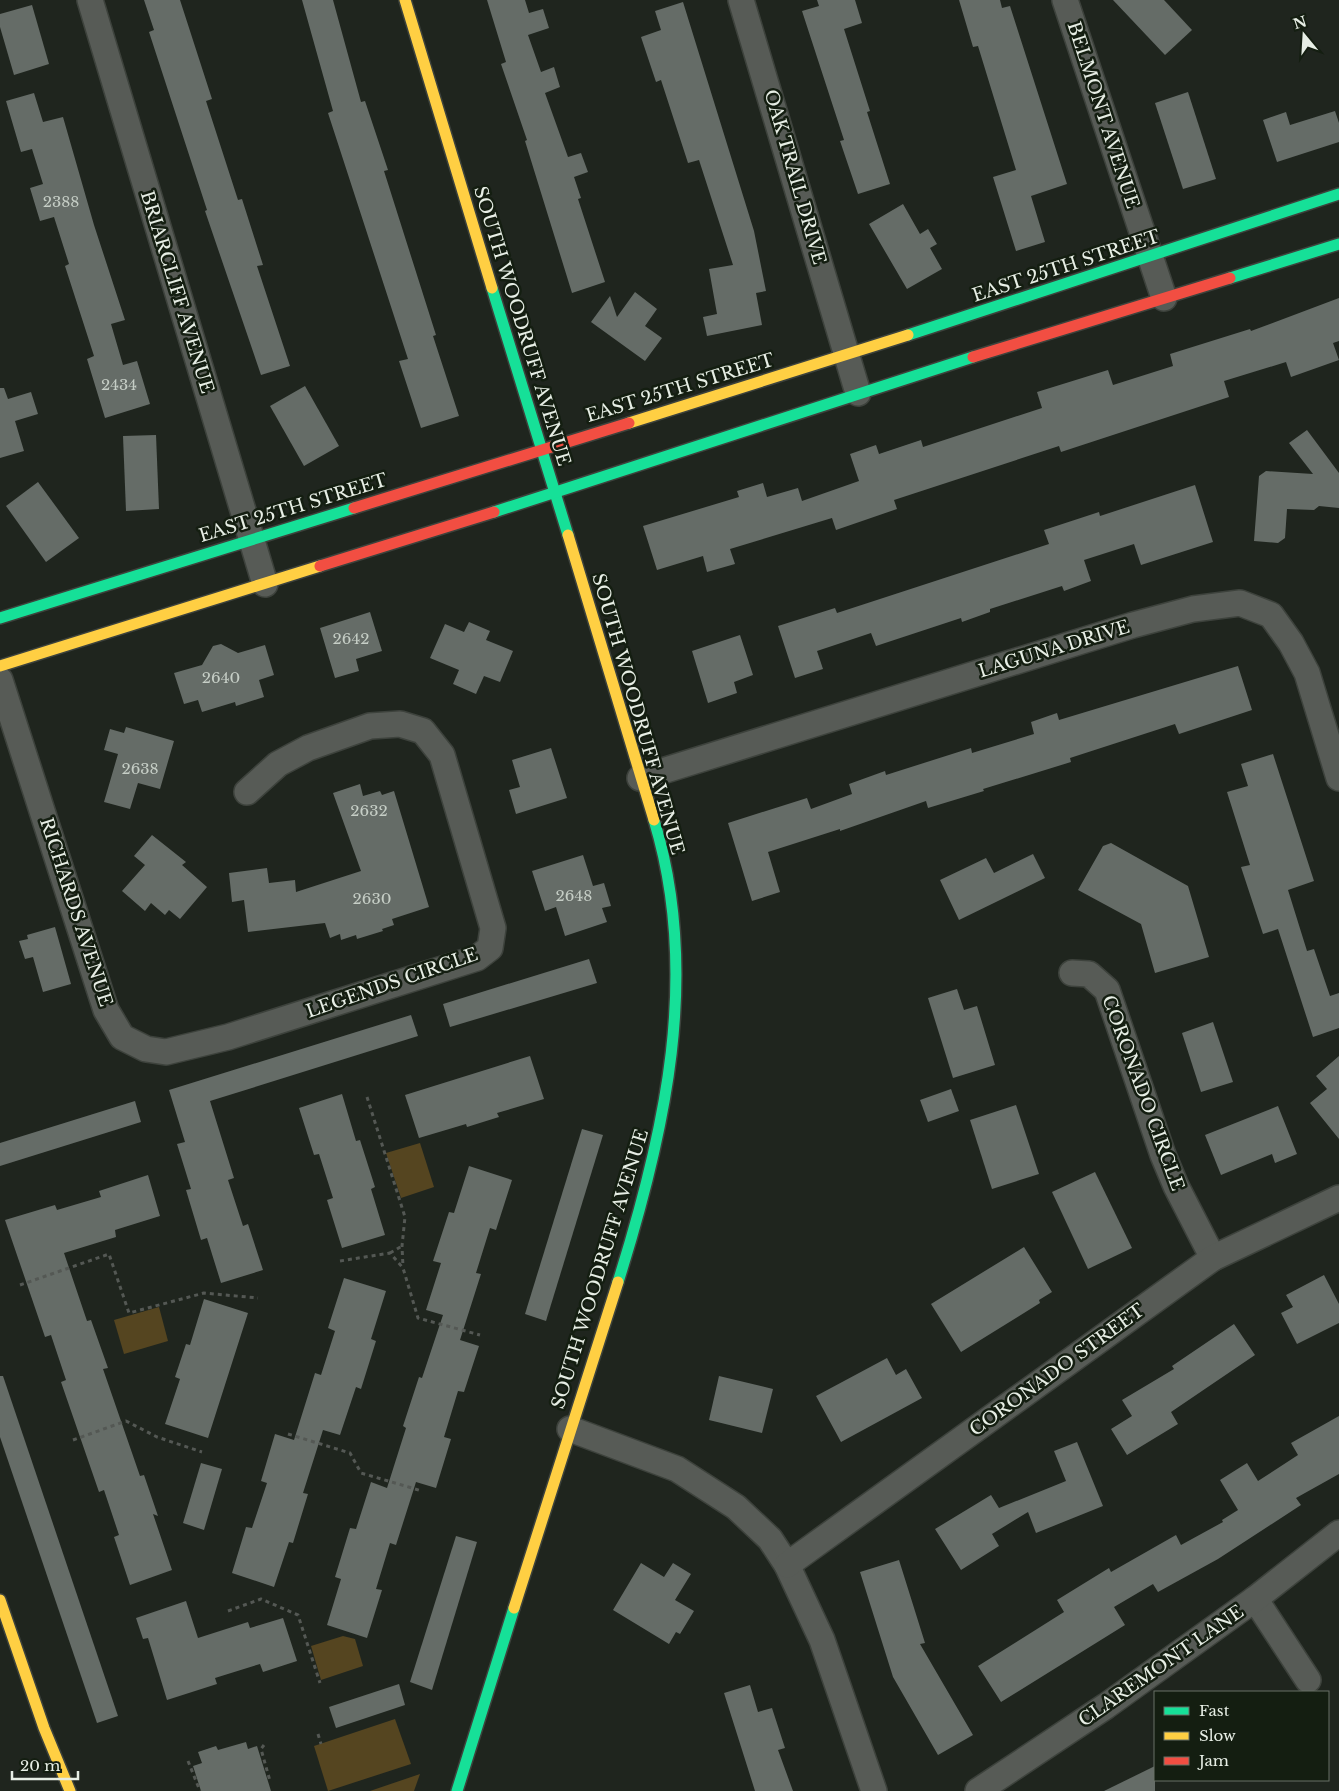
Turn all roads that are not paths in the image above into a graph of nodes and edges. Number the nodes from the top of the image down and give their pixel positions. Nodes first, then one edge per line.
1 (90, 0) edge
2 (405, 0) edge
3 (742, 0) edge
4 (1065, 0) edge
5 (1339, 194) edge
6 (1339, 244) edge
7 (1151, 258) junction
8 (1164, 298) junction
9 (846, 355) junction
10 (858, 393) junction
11 (541, 448) junction
12 (556, 493) junction
13 (250, 539) junction
14 (265, 584) junction
15 (0, 618) edge
16 (0, 666) edge
17 (0, 680) edge
18 (640, 778) junction
19 (1339, 778) edge
20 (247, 792) dead end
21 (1072, 973) dead end
22 (228, 1037) joint
23 (1339, 1198) edge
24 (1213, 1258) junction
25 (570, 1429) junction
26 (1339, 1533) edge
27 (788, 1565) junction
28 (1255, 1599) junction
29 (0, 1600) edge
30 (1308, 1680) dead end
31 (70, 1791) edge
32 (457, 1791) edge
33 (874, 1791) edge
34 (978, 1791) edge

1 - 13 street, BRIARCLIFF AVENUE
2 - 11 street, SOUTH WOODRUFF AVENUE
3 - 9 street, OAK TRAIL DRIVE
4 - 7 street, BELMONT AVENUE
5 - 7 street, EAST 25TH STREET
6 - 8 street
7 - 8 street, BELMONT AVENUE
7 - 9 street, EAST 25TH STREET
8 - 10 street
9 - 10 street, OAK TRAIL DRIVE
9 - 11 street, EAST 25TH STREET
10 - 12 street
11 - 12 street, SOUTH WOODRUFF AVENUE
11 - 13 street, EAST 25TH STREET
12 - 14 street
12 - 18 street, SOUTH WOODRUFF AVENUE
13 - 14 street, BRIARCLIFF AVENUE
13 - 15 street, EAST 25TH STREET
14 - 16 street
17 - 22 street, RICHARDS AVENUE
18 - 19 street, LAGUNA DRIVE
18 - 25 street, SOUTH WOODRUFF AVENUE
20 - 22 street, LEGENDS CIRCLE
21 - 24 street, CORONADO CIRCLE
23 - 24 street, CORONADO STREET
24 - 27 street, CORONADO STREET
25 - 27 street
25 - 32 street, SOUTH WOODRUFF AVENUE
26 - 28 street, CLAREMONT LANE
27 - 33 street
28 - 30 street
28 - 34 street, CLAREMONT LANE
29 - 31 street

